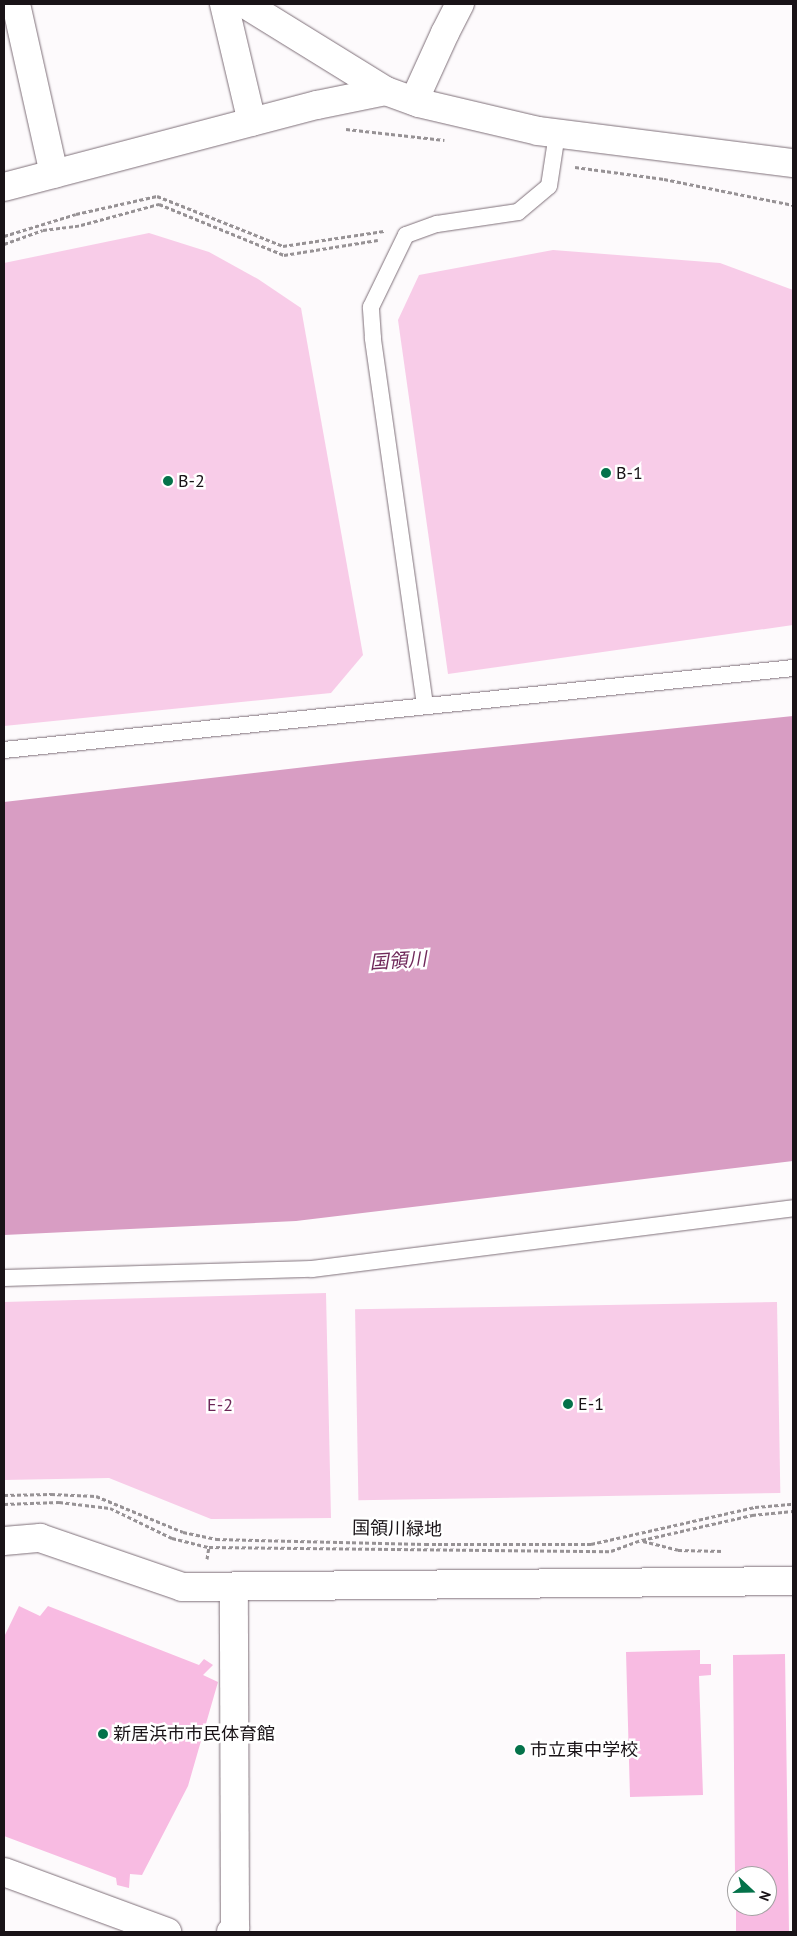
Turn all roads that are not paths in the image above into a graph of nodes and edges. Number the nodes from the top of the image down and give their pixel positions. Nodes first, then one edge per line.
1 (16, 4) edge
2 (224, 4) edge
3 (245, 4) edge
4 (460, 4) edge
5 (386, 90) junction
6 (414, 101) junction
7 (252, 122) junction
8 (557, 134) junction
9 (793, 164) edge
10 (54, 174) junction
11 (4, 187) edge
12 (793, 668) edge
13 (425, 705) junction
14 (4, 750) edge
15 (793, 1208) edge
16 (4, 1278) edge
17 (4, 1541) edge
18 (793, 1581) edge
19 (234, 1588) junction
20 (4, 1872) edge
21 (167, 1932) edge
22 (231, 1932) edge

1 - 10 street
2 - 7 street
3 - 5 street
4 - 6 street
5 - 6 street
5 - 7 street
6 - 8 street
7 - 10 street
8 - 9 street
8 - 13 lane
10 - 11 street
12 - 13 lane
13 - 14 lane
15 - 16 lane
17 - 19 street
18 - 19 street
19 - 22 street
20 - 21 street

